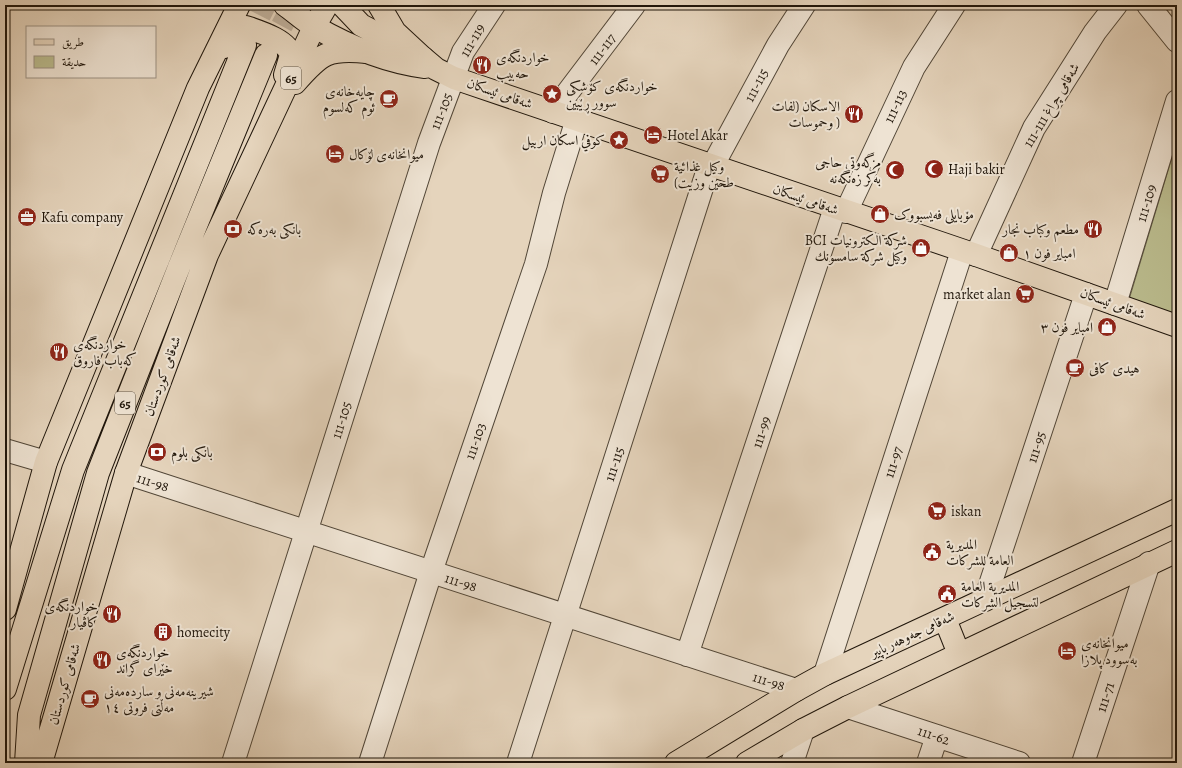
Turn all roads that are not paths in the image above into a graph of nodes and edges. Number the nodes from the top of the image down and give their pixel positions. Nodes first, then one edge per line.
1 (226, 5) edge
2 (239, 5) edge
3 (285, 5) edge
4 (327, 5) edge
5 (342, 5) edge
6 (379, 5) edge
7 (494, 5) edge
8 (634, 5) edge
9 (804, 5) edge
10 (954, 5) edge
11 (1116, 5) edge
12 (1148, 5) edge
13 (314, 27) junction
14 (1177, 42) edge
15 (245, 45) tunnel mouth
16 (367, 52) junction
17 (266, 55) tunnel mouth
18 (438, 68) junction
19 (198, 88) junction
20 (1177, 102) edge
21 (278, 106) junction
22 (554, 112) junction
23 (577, 119) junction
24 (256, 153) junction
25 (710, 166) junction
26 (841, 210) junction
27 (969, 253) junction
28 (1086, 294) junction
29 (1115, 304) junction
30 (1177, 326) edge
31 (5, 450) edge
32 (46, 462) junction
33 (126, 473) junction
34 (1177, 510) edge
35 (306, 532) junction
36 (1177, 551) edge
37 (1149, 563) junction
38 (431, 572) junction
39 (985, 600) junction
40 (5, 609) edge
41 (566, 616) junction
42 (945, 619) junction
43 (959, 654) junction
44 (687, 655) junction
45 (825, 674) junction
46 (5, 689) edge
47 (796, 690) junction
48 (848, 707) junction
49 (803, 730) junction
50 (937, 736) junction
51 (26, 763) edge
52 (41, 763) edge
53 (233, 763) edge
54 (370, 763) edge
55 (518, 763) edge
56 (676, 763) edge
57 (746, 763) edge
58 (792, 763) edge
59 (928, 763) edge
60 (1019, 763) edge
61 (1083, 763) edge

1 - 19 main road
2 - 19 main road
3 - 13 main road, شەقامی ئیسکان
4 - 13 main road, شەقامی کوردستان / 65
5 - 18 main road, شەقامی ئیسکان
6 - 18 main road
7 - 18 street, 111-119
8 - 22 street, 111-117
9 - 25 street, 111-115
10 - 26 street, 111-113
11 - 27 street, شەقامی چراغ 111-111
12 - 14 street
13 - 16 main road, شەقامی ئیسکان
13 - 21 main road, شەقامی کوردستان / 65
15 - 46 main road, 65
16 - 18 main road, شەقامی ئیسکان
16 - 21 main road
17 - 51 main road, شەقامی کوردستان / 65
18 - 22 main road, شەقامی ئیسکان
18 - 35 street, 111-105
19 - 24 main road
19 - 32 main road
20 - 29 street, 111-109
21 - 24 main road, شەقامی کوردستان / 65
22 - 23 main road, شەقامی ئیسکان
23 - 25 main road, شەقامی ئیسکان
23 - 38 street, 111-103
24 - 33 main road, شەقامی کوردستان / 65
25 - 26 main road, شەقامی ئیسکان
25 - 41 street, 111-115
26 - 27 main road, شەقامی ئیسکان
26 - 44 street, 111-99
27 - 28 main road, شەقامی ئیسکان
27 - 45 street, 111-97
28 - 29 main road, شەقامی ئیسکان
28 - 39 street, 111-95
29 - 30 main road, شەقامی ئیسکان
31 - 32 street
32 - 40 main road
33 - 35 street, 111-98
33 - 52 main road, شەقامی کوردستان / 65
34 - 39 main road, شەقامی جەوهەر باپیر
35 - 38 street, 111-98
35 - 53 street, 111-105
36 - 37 main road
37 - 43 main road
37 - 61 street, 111-71
38 - 41 street, 111-98
38 - 54 street, 111-103
39 - 42 main road, شەقامی جەوهەر باپیر
41 - 44 street, 111-98
41 - 55 street, 111-115
42 - 43 main road
42 - 45 main road, شەقامی جەوهەر باپیر
43 - 48 main road
44 - 47 street, 111-98
45 - 47 main road, شەقامی جەوهەر باپیر
47 - 56 main road, شەقامی جەوهەر باپیر
48 - 49 main road
48 - 50 street, 111-62
49 - 57 main road
49 - 58 street
50 - 59 street
50 - 60 street, 111-62

